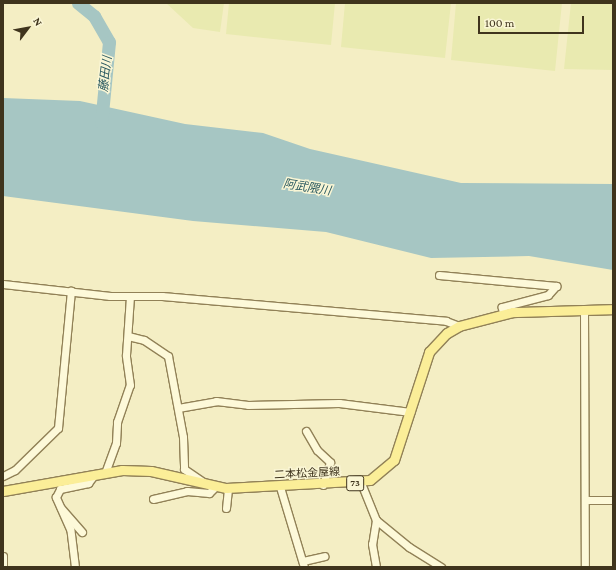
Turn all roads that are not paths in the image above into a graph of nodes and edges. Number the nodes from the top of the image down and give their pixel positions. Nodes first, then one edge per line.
1 (439, 275) dead end
2 (3, 284) edge
3 (71, 291) junction
4 (130, 296) junction
5 (584, 309) junction
6 (613, 309) edge
7 (503, 314) junction
8 (459, 326) junction
9 (128, 336) junction
10 (178, 408) junction
11 (410, 412) junction
12 (306, 431) dead end
13 (105, 473) junction
14 (95, 474) junction
15 (3, 476) edge
16 (361, 483) junction
17 (206, 484) junction
18 (323, 485) junction
19 (216, 486) junction
20 (280, 487) junction
21 (228, 488) junction
22 (3, 491) edge
23 (153, 499) dead end
24 (585, 500) junction
25 (613, 500) edge
26 (59, 507) junction
27 (226, 508) dead end
28 (376, 520) junction
29 (82, 532) dead end
30 (3, 556) edge
31 (324, 556) dead end
32 (303, 564) edge
33 (433, 565) edge
34 (3, 567) edge
35 (75, 567) edge
36 (376, 567) edge
37 (441, 567) edge
38 (585, 567) edge

1 - 7 street
2 - 3 street
3 - 4 street
3 - 15 street
4 - 8 street
4 - 9 street
5 - 6 main road, 二本松金屋線 / 73
5 - 7 main road, 二本松金屋線 / 73
5 - 24 street
7 - 8 main road, 二本松金屋線 / 73
8 - 11 main road, 二本松金屋線 / 73
9 - 10 street
9 - 13 street
10 - 11 street
10 - 17 street
11 - 16 main road, 二本松金屋線 / 73
12 - 18 street
13 - 14 main road, 二本松金屋線 / 73
13 - 17 main road, 二本松金屋線 / 73
14 - 22 main road, 二本松金屋線 / 73
14 - 26 street
16 - 18 main road, 二本松金屋線 / 73
16 - 28 street
17 - 19 main road, 二本松金屋線 / 73
18 - 20 main road, 二本松金屋線 / 73
19 - 21 main road, 二本松金屋線 / 73
19 - 23 street
20 - 21 main road, 二本松金屋線 / 73
20 - 32 street
21 - 27 street
24 - 25 street
24 - 38 street
26 - 29 street
26 - 35 street
28 - 33 street
28 - 36 street
30 - 34 street
31 - 32 street
33 - 37 street

